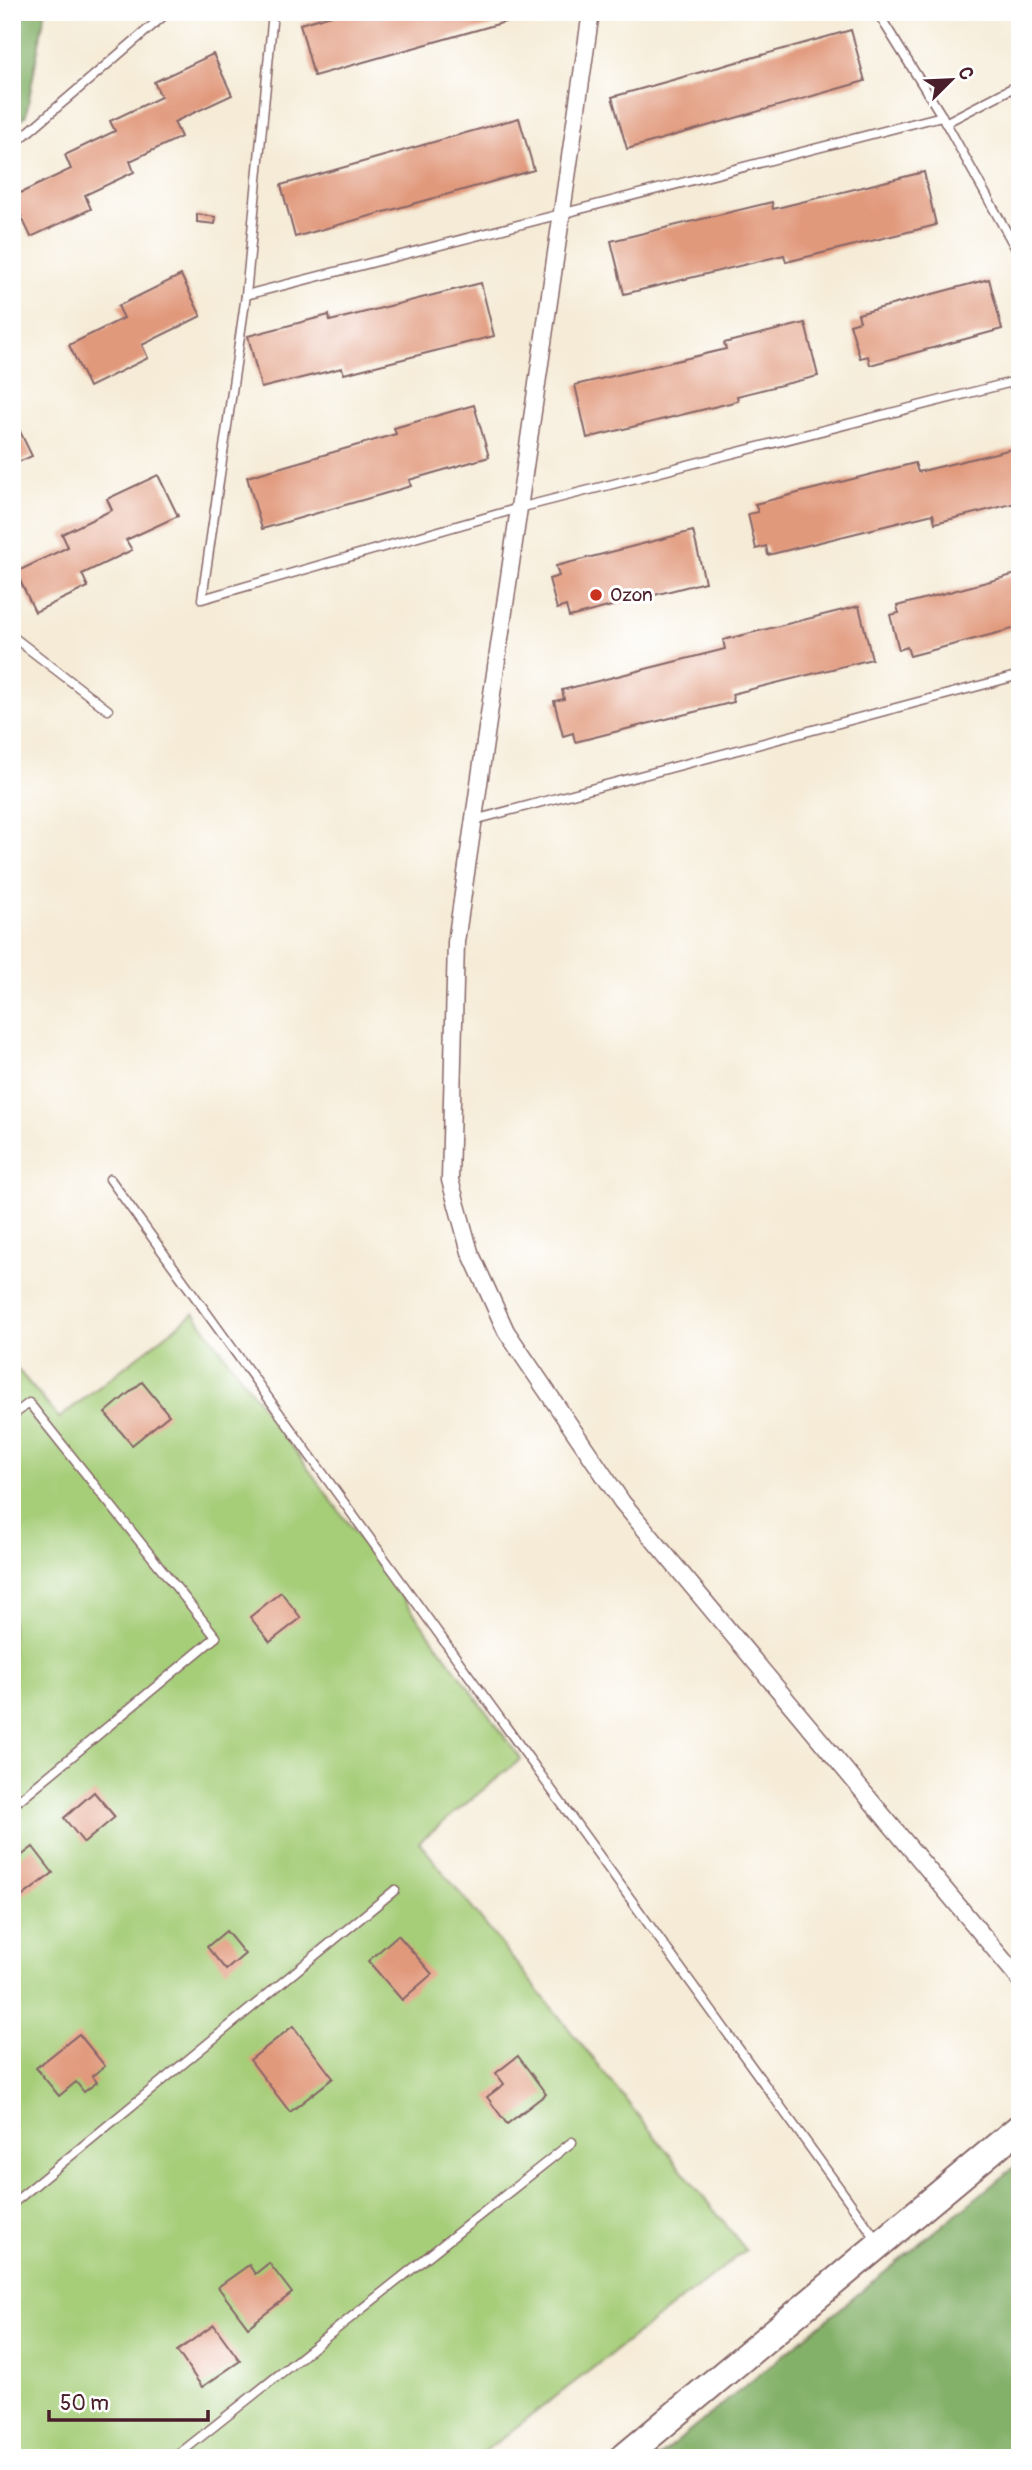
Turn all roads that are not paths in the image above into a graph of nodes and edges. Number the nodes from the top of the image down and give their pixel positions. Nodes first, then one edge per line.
1 (168, 12) edge
2 (273, 12) edge
3 (592, 12) edge
4 (874, 12) edge
5 (1019, 85) edge
6 (943, 120) junction
7 (12, 146) edge
8 (562, 213) junction
9 (1020, 256) edge
10 (246, 295) junction
11 (1020, 380) edge
12 (519, 508) junction
13 (12, 636) edge
14 (1020, 675) edge
15 (108, 710) dead end
16 (474, 820) junction
17 (110, 1179) dead end
18 (12, 1416) edge
19 (12, 1806) edge
20 (395, 1890) dead end
21 (1020, 1980) edge
22 (1020, 2127) edge
23 (572, 2142) dead end
24 (12, 2204) edge
25 (880, 2244) junction
26 (174, 2458) edge
27 (624, 2458) edge

1 - 7 lane
2 - 10 lane
3 - 8 street
4 - 6 lane
5 - 6 lane
6 - 8 lane
6 - 9 lane
8 - 10 lane
8 - 12 street
10 - 12 lane
11 - 12 lane
12 - 16 street
13 - 15 lane
14 - 16 lane
16 - 21 street
17 - 25 lane
18 - 19 lane
20 - 24 lane
22 - 25 main road
23 - 26 lane
25 - 27 main road

